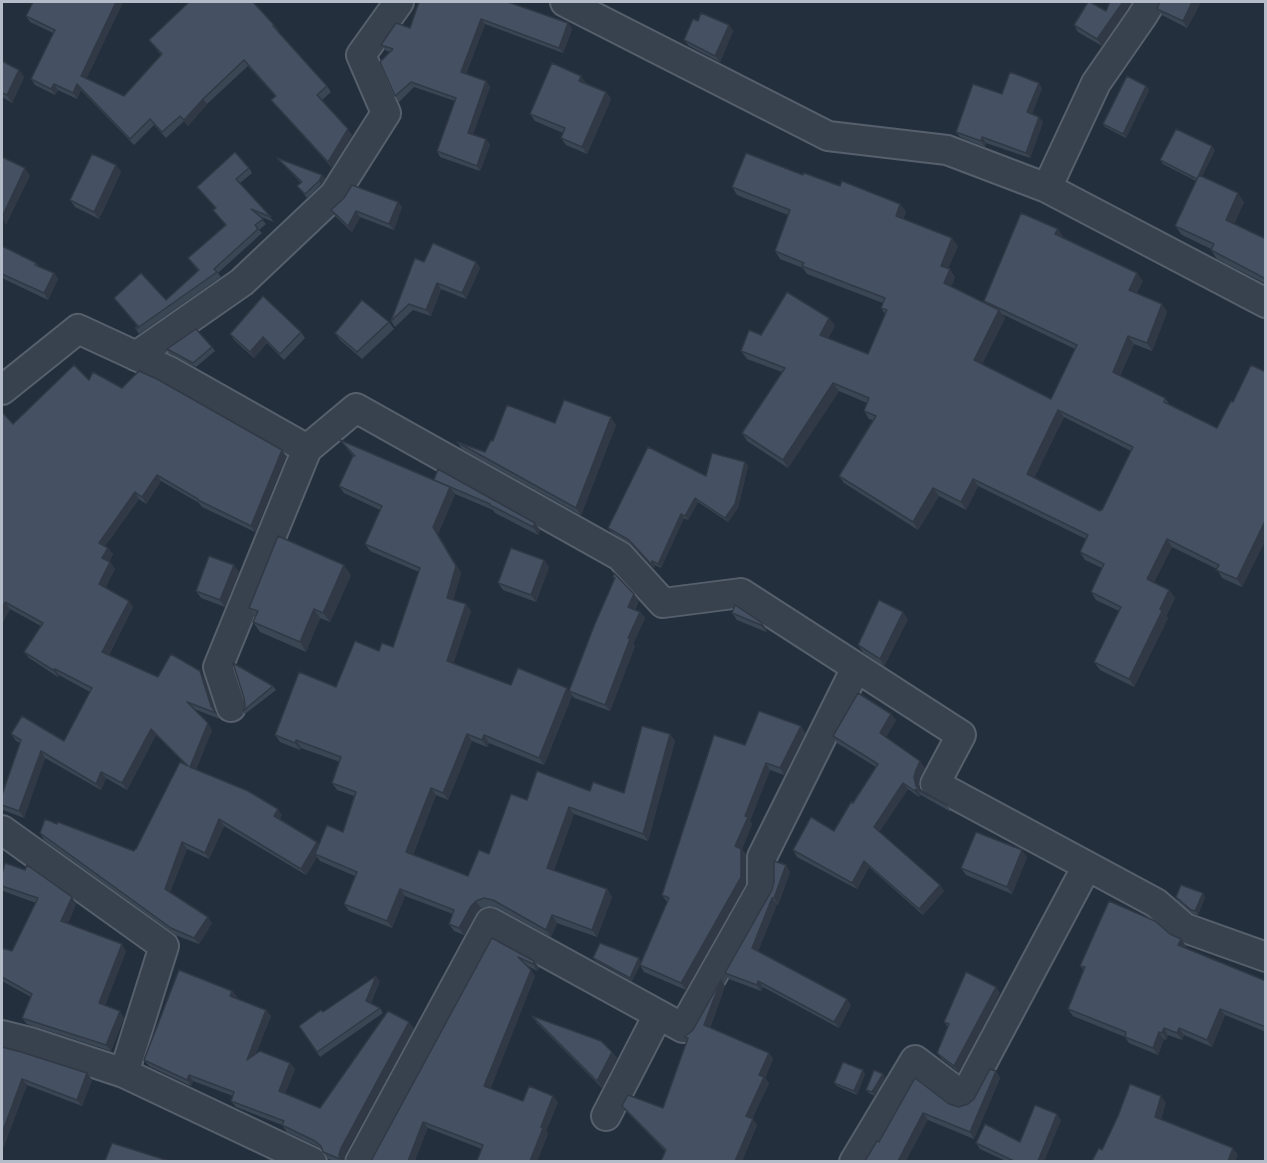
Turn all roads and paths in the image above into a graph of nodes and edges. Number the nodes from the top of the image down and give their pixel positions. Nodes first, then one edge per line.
1 (399, 2) edge
2 (565, 2) edge
3 (1150, 2) edge
4 (1047, 188) junction
5 (1266, 303) edge
6 (136, 356) junction
7 (2, 390) edge
8 (307, 449) junction
9 (856, 668) junction
10 (231, 707) dead end
11 (2, 830) edge
12 (1087, 867) junction
13 (1266, 957) edge
14 (658, 1015) junction
15 (2, 1035) edge
16 (124, 1073) junction
17 (606, 1116) dead end
18 (312, 1161) edge
19 (360, 1161) edge
20 (854, 1161) edge

1 - 6 street
2 - 4 street
3 - 4 street
4 - 5 street
6 - 7 street
6 - 8 street
8 - 9 street
8 - 10 street
9 - 12 street
9 - 14 street
11 - 16 street
12 - 13 street
12 - 20 street
14 - 17 street
14 - 19 street
15 - 16 street
16 - 18 street

